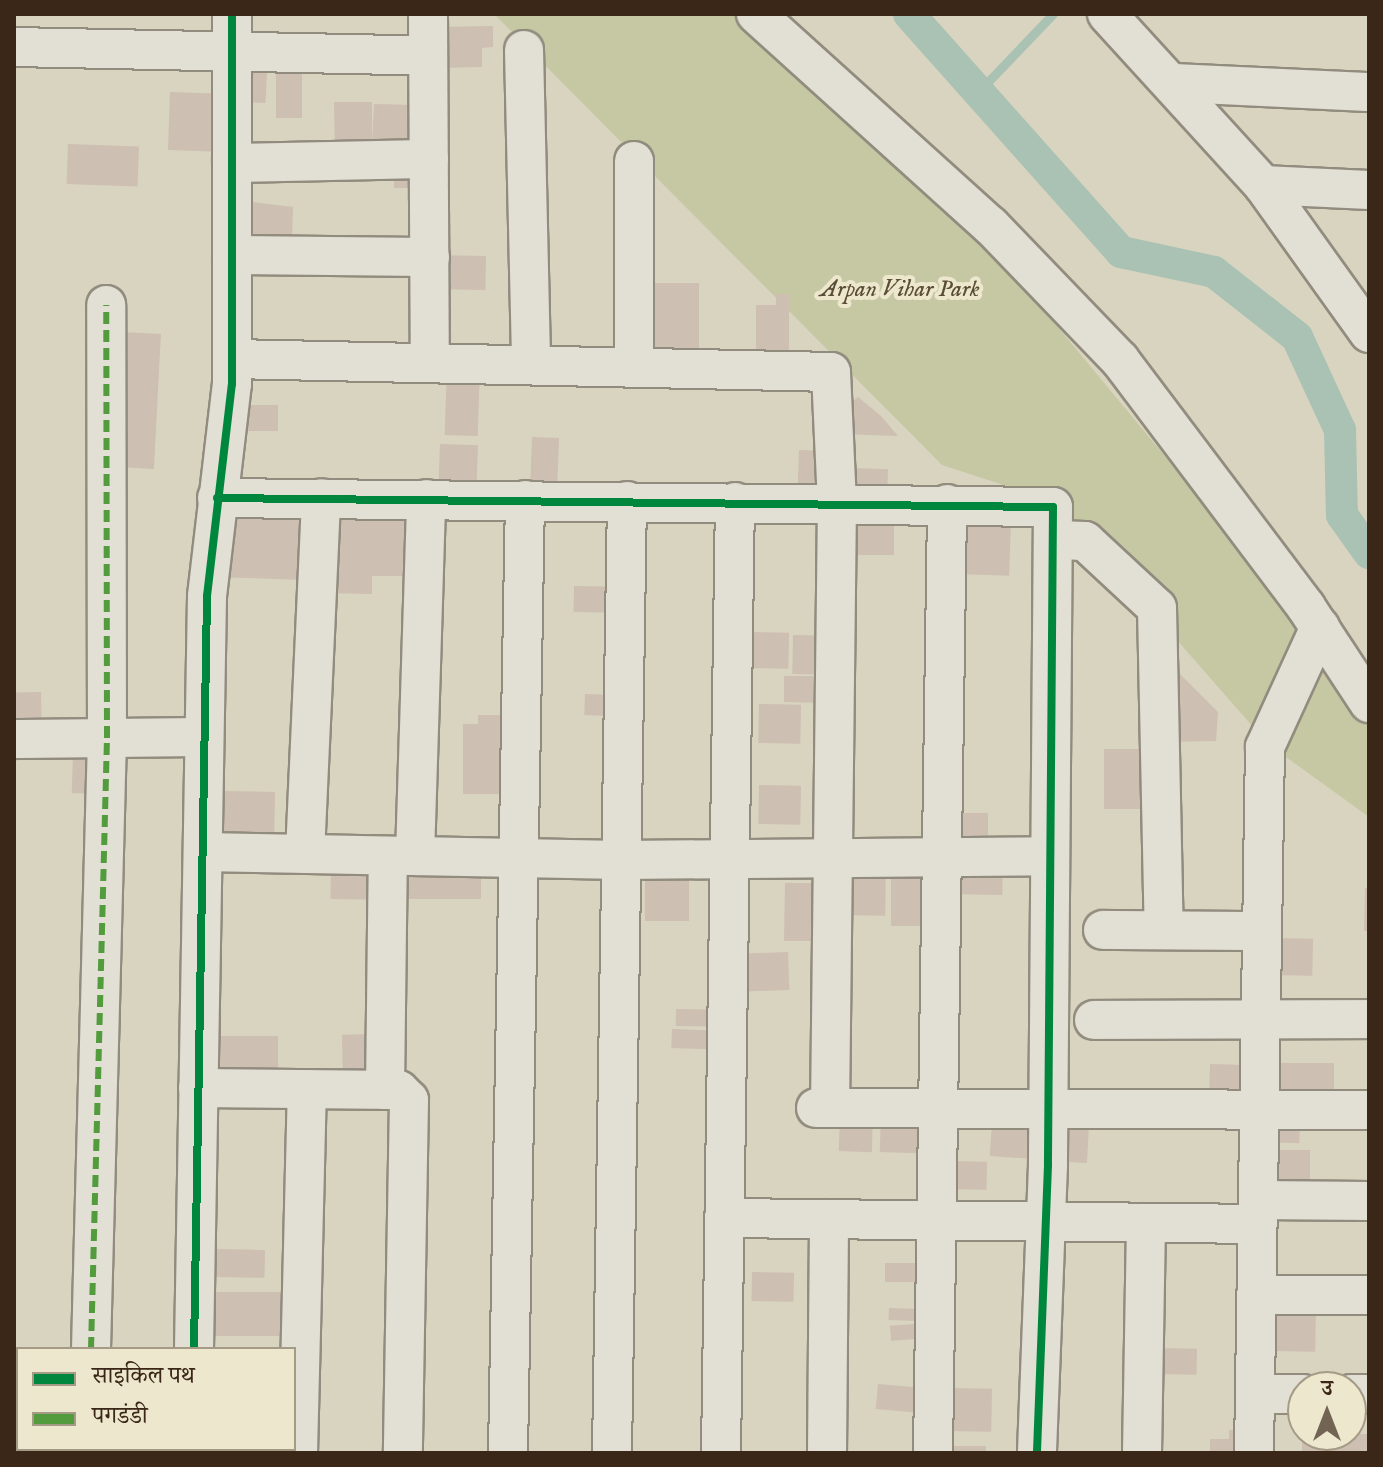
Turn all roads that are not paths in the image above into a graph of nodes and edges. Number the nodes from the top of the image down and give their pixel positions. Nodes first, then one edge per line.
1 (232, 14) edge
2 (428, 14) edge
3 (756, 14) edge
4 (1110, 15) edge
5 (14, 47) edge
6 (524, 50) dead end
7 (232, 56) junction
8 (428, 56) junction
9 (1177, 83) junction
10 (1369, 92) edge
11 (429, 159) junction
12 (634, 161) dead end
13 (232, 163) junction
14 (1263, 185) junction
15 (1369, 190) edge
16 (232, 255) junction
17 (430, 257) junction
18 (106, 305) dead end
19 (1362, 314) edge
20 (232, 359) junction
21 (430, 362) junction
22 (531, 364) junction
23 (634, 366) junction
24 (217, 498) junction
25 (321, 498) junction
26 (426, 499) junction
27 (525, 500) junction
28 (627, 501) junction
29 (735, 502) junction
30 (837, 503) junction
31 (947, 504) junction
32 (1057, 540) junction
33 (1320, 627) junction
34 (1369, 703) edge
35 (204, 737) junction
36 (107, 738) junction
37 (14, 739) edge
38 (203, 852) junction
39 (942, 853) junction
40 (305, 854) junction
41 (402, 856) junction
42 (1050, 856) junction
43 (519, 859) junction
44 (834, 859) junction
45 (622, 860) junction
46 (730, 861) junction
47 (1103, 930) dead end
48 (1164, 930) junction
49 (1262, 931) junction
50 (1261, 1018) junction
51 (1369, 1019) edge
52 (1094, 1020) dead end
53 (198, 1088) junction
54 (307, 1089) junction
55 (385, 1090) junction
56 (939, 1110) junction
57 (1259, 1110) junction
58 (1369, 1110) edge
59 (1048, 1111) junction
60 (1369, 1201) edge
61 (1258, 1212) junction
62 (724, 1218) junction
63 (829, 1219) junction
64 (937, 1220) junction
65 (1046, 1222) junction
66 (1146, 1223) junction
67 (1256, 1295) junction
68 (1369, 1295) edge
69 (91, 1347) edge
70 (194, 1347) edge
71 (1255, 1394) junction
72 (1287, 1394) edge
73 (298, 1453) edge
74 (403, 1453) edge
75 (508, 1453) edge
76 (612, 1453) edge
77 (721, 1453) edge
78 (827, 1453) edge
79 (933, 1453) edge
80 (1037, 1453) edge
81 (1142, 1453) edge
82 (1254, 1453) edge

1 - 7 street
2 - 8 street
3 - 33 street
4 - 9 street
5 - 7 street
6 - 22 street
7 - 8 street
7 - 13 street
8 - 11 street
9 - 10 street
9 - 14 street
11 - 13 street
11 - 17 street
12 - 23 street
13 - 16 street
14 - 15 street
14 - 19 street
16 - 17 street
16 - 20 street
17 - 21 street
18 - 36 street
20 - 21 street
20 - 24 street
21 - 22 street
22 - 23 street
23 - 30 street
24 - 25 street
24 - 35 street
25 - 26 street
25 - 40 street
26 - 27 street
26 - 41 street
27 - 28 street
27 - 43 street
28 - 29 street
28 - 45 street
29 - 30 street
29 - 46 street
30 - 31 street
30 - 44 street
31 - 32 street
31 - 39 street
32 - 42 street
32 - 48 street
33 - 34 street
33 - 49 street
35 - 36 street
35 - 38 street
36 - 37 street
36 - 69 street
38 - 40 street
38 - 53 street
39 - 42 street
39 - 44 street
39 - 56 street
40 - 41 street
41 - 43 street
41 - 55 street
42 - 59 street
43 - 45 street
43 - 75 street
44 - 46 street
44 - 56 street
45 - 46 street
45 - 76 street
46 - 62 street
47 - 48 street
48 - 49 street
49 - 50 street
50 - 51 street
50 - 52 street
50 - 57 street
53 - 54 street
53 - 70 street
54 - 55 street
54 - 73 street
55 - 74 street
56 - 59 street
56 - 64 street
57 - 58 street
57 - 59 street
57 - 61 street
59 - 65 street
60 - 61 street
61 - 66 street
61 - 67 street
62 - 63 street
62 - 77 street
63 - 64 street
63 - 78 street
64 - 65 street
64 - 79 street
65 - 66 street
65 - 80 street
66 - 81 street
67 - 68 street
67 - 71 street
71 - 72 street
71 - 82 street

